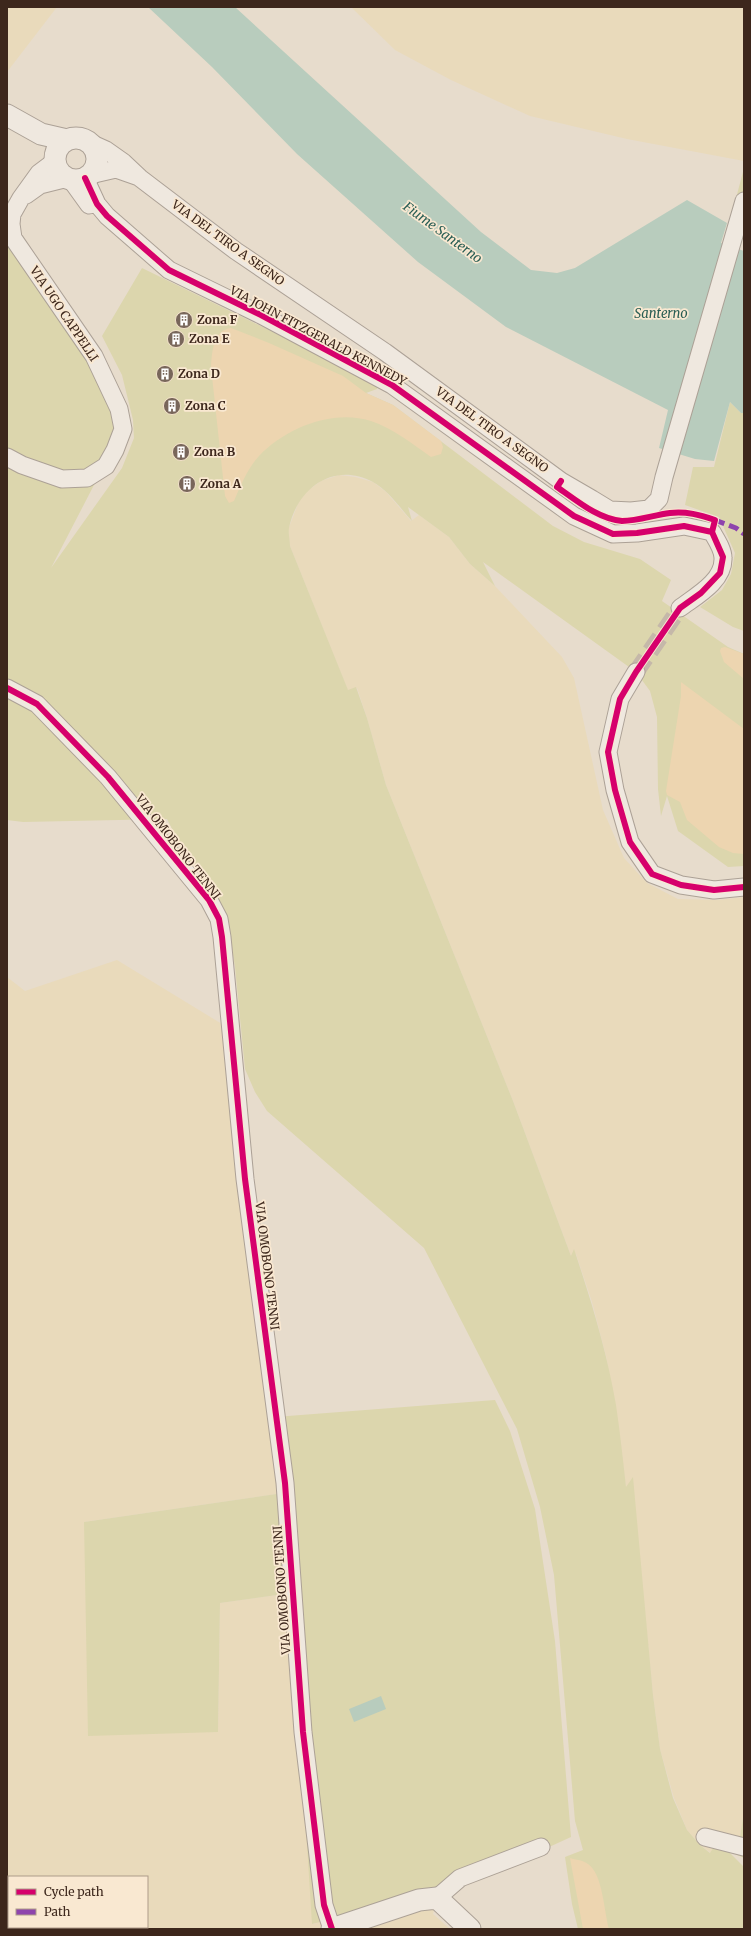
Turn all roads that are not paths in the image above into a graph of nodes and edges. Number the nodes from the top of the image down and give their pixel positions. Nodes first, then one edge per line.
1 (7, 117) edge
2 (77, 140) junction
3 (55, 160) junction
4 (78, 178) junction
5 (140, 178) junction
6 (21, 198) junction
7 (744, 201) edge
8 (7, 457) edge
9 (680, 608) tunnel mouth
10 (636, 672) tunnel mouth
11 (7, 688) edge
12 (744, 887) edge
13 (705, 1837) dead end
14 (540, 1847) dead end
15 (744, 1847) edge
16 (437, 1898) junction
17 (332, 1929) edge
18 (470, 1929) edge

1 - 2 street
1 - 3 street
2 - 3 street
2 - 4 street
2 - 5 street, VIA DEL TIRO A SEGNO
3 - 4 street
3 - 6 street, VIA UGO CAPPELLI
4 - 5 street, VIA DEL TIRO A SEGNO
4 - 6 street, VIA UGO CAPPELLI
4 - 9 street, VIA JOHN FITZGERALD KENNEDY
5 - 7 street, VIA DEL TIRO A SEGNO
6 - 8 street, VIA UGO CAPPELLI
10 - 12 street
11 - 17 street, VIA OMOBONO TENNI
13 - 15 street
14 - 16 street
16 - 17 street
16 - 18 street

